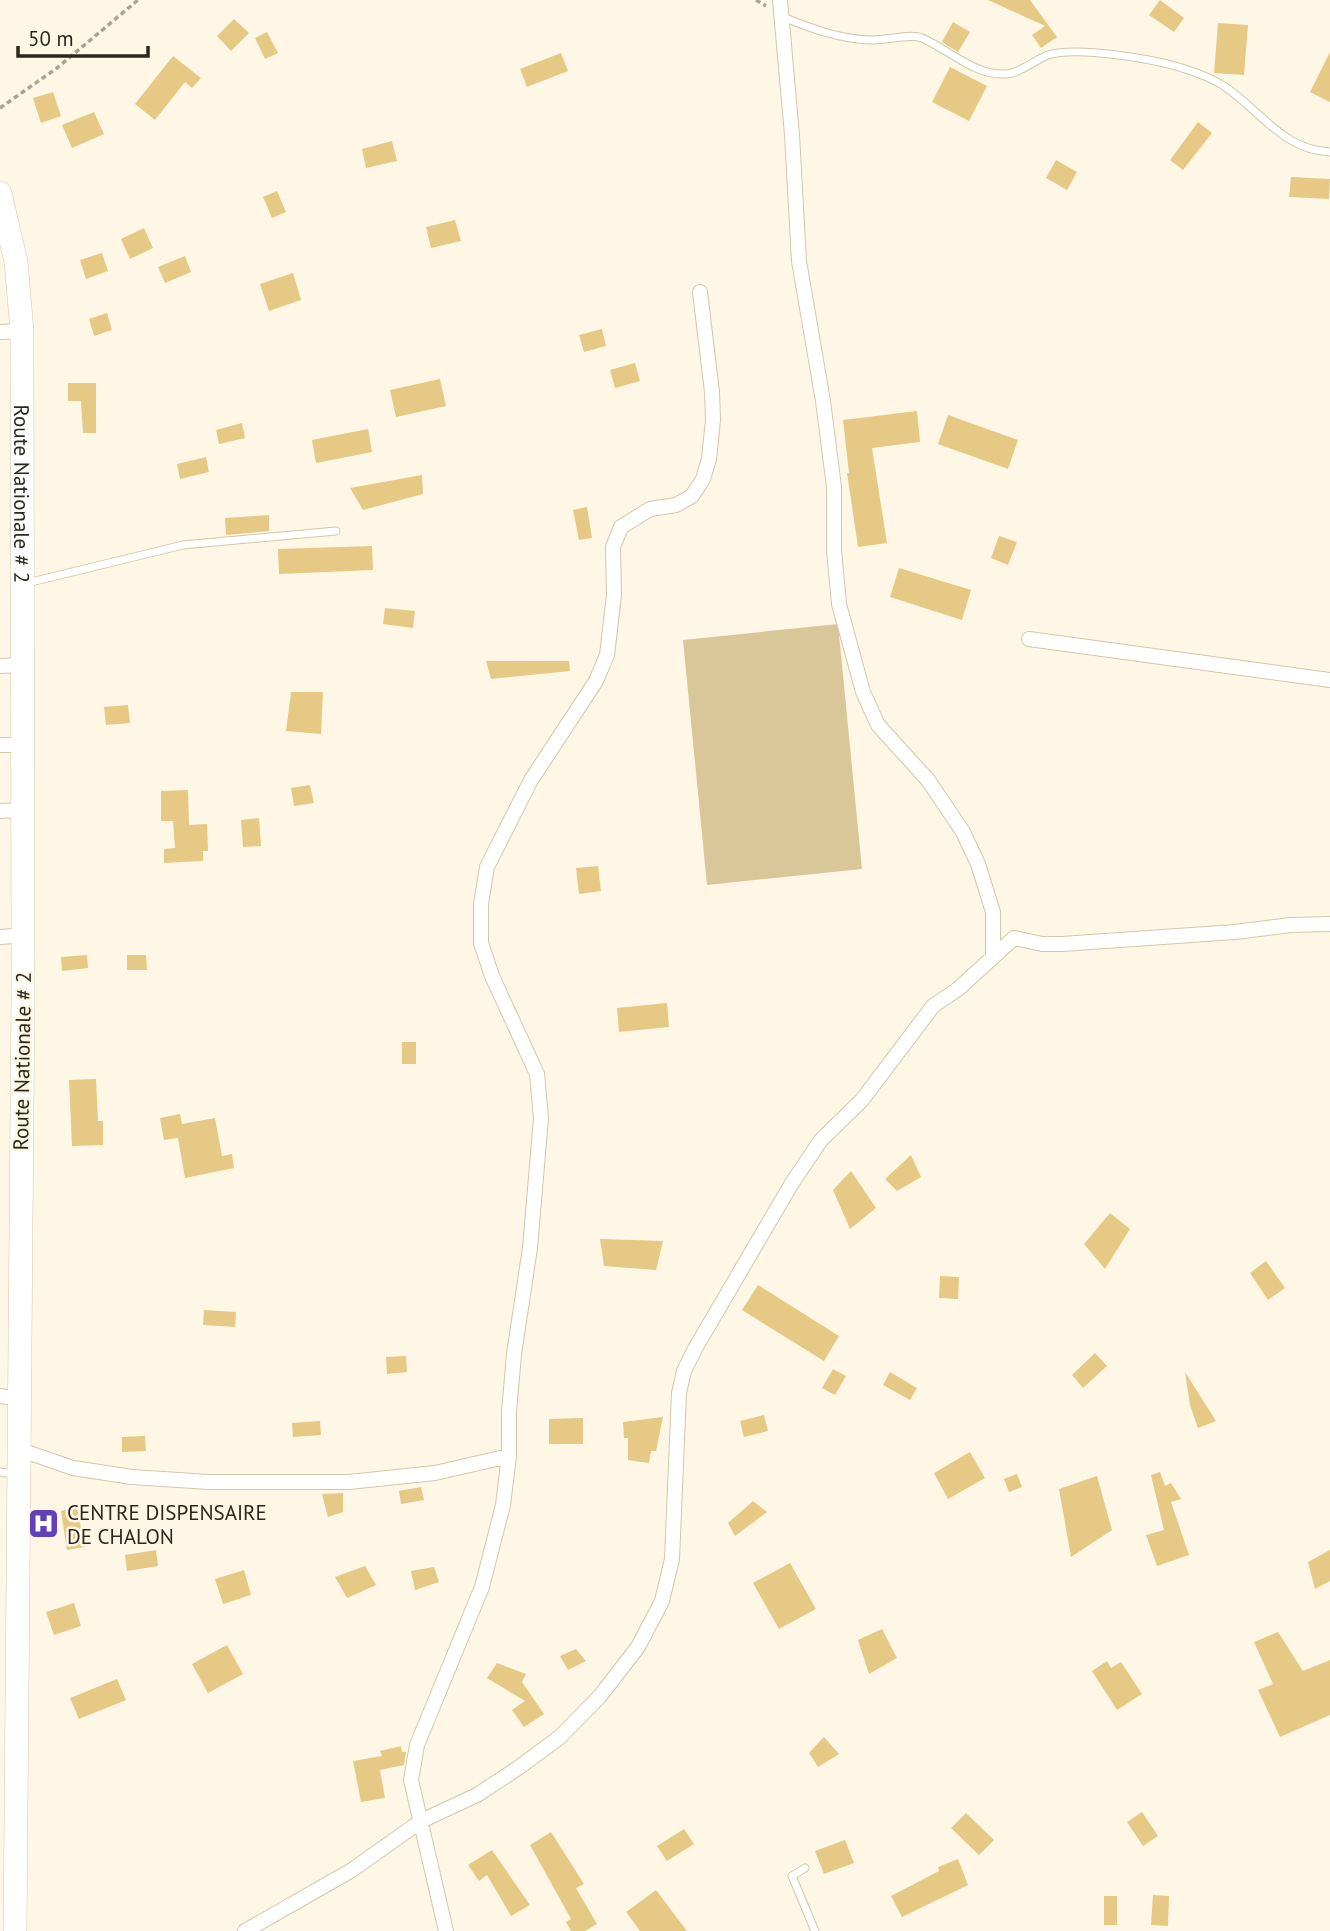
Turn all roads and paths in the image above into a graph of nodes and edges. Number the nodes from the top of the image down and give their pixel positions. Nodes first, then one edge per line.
1 (138, 0) edge
2 (780, 0) edge
3 (783, 17) junction
4 (0, 108) edge
5 (1330, 152) edge
6 (0, 193) edge
7 (699, 292) dead end
8 (11, 332) edge
9 (336, 531) dead end
10 (23, 583) junction
11 (1029, 639) dead end
12 (23, 665) junction
13 (0, 666) edge
14 (1330, 680) edge
15 (11, 745) edge
16 (11, 810) edge
17 (1330, 924) edge
18 (23, 935) junction
19 (0, 937) edge
20 (993, 956) junction
21 (9, 1398) edge
22 (18, 1449) junction
23 (509, 1456) junction
24 (9, 1474) edge
25 (421, 1821) junction
26 (805, 1868) dead end
27 (15, 1931) edge
28 (245, 1931) edge
29 (446, 1931) edge
30 (815, 1931) edge

1 - 4 path
2 - 3 street
3 - 5 lane
3 - 20 street
6 - 8 main road, Route Nationale # 2
7 - 23 street
8 - 10 main road, Route Nationale # 2
9 - 10 lane
10 - 12 main road, Route Nationale # 2
11 - 14 street
12 - 13 street
12 - 15 main road, Route Nationale # 2
15 - 16 main road, Route Nationale # 2
16 - 18 main road, Route Nationale # 2
17 - 20 street
18 - 19 street
18 - 21 main road, Route Nationale # 2
20 - 25 street
21 - 22 main road, Route Nationale # 2
22 - 23 street
22 - 24 main road, Route Nationale # 2
23 - 25 street
24 - 27 main road, Route Nationale # 2
25 - 28 street
25 - 29 street
26 - 30 lane

